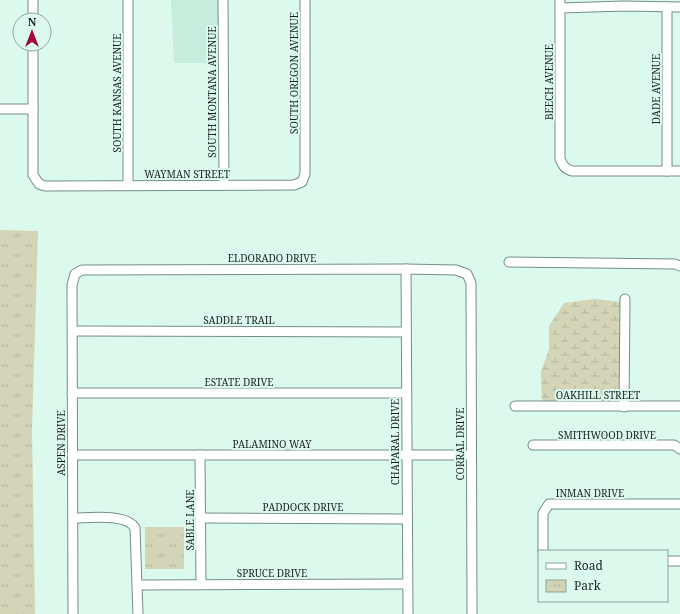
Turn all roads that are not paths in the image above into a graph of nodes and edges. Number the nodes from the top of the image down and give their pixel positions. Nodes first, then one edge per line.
1 (33, 0) edge
2 (128, 0) edge
3 (223, 0) edge
4 (305, 0) edge
5 (560, 4) edge
6 (667, 7) junction
7 (680, 7) edge
8 (33, 12) edge
9 (33, 52) edge
10 (0, 109) edge
11 (33, 109) junction
12 (305, 145) joint
13 (667, 171) junction
14 (680, 171) edge
15 (128, 185) junction
16 (224, 185) junction
17 (509, 262) dead end
18 (680, 266) edge
19 (406, 269) junction
20 (77, 272) joint
21 (467, 274) joint
22 (625, 298) dead end
23 (73, 331) junction
24 (406, 332) junction
25 (72, 393) junction
26 (406, 393) junction
27 (515, 406) dead end
28 (680, 406) edge
29 (624, 407) junction
30 (533, 445) dead end
31 (680, 449) edge
32 (72, 455) junction
33 (200, 455) junction
34 (406, 455) junction
35 (471, 455) junction
36 (680, 504) edge
37 (73, 518) junction
38 (200, 518) junction
39 (406, 519) junction
40 (543, 550) edge
41 (668, 561) edge
42 (680, 561) edge
43 (201, 584) junction
44 (407, 584) junction
45 (138, 585) junction
46 (73, 614) edge
47 (138, 614) edge
48 (408, 614) edge
49 (472, 614) edge

1 - 8 street
2 - 15 street, SOUTH KANSAS AVENUE
3 - 16 street, SOUTH MONTANA AVENUE
4 - 12 street, SOUTH OREGON AVENUE
5 - 6 street
5 - 13 street, BEECH AVENUE
6 - 7 street
6 - 13 street, DADE AVENUE
9 - 11 street
10 - 11 street
11 - 15 street, WAYMAN STREET
12 - 16 street, WAYMAN STREET
13 - 14 street
15 - 16 street, WAYMAN STREET
17 - 18 street
19 - 20 street, ELDORADO DRIVE
19 - 21 street, ELDORADO DRIVE
19 - 24 street, CHAPARAL DRIVE
20 - 23 street, ASPEN DRIVE
21 - 35 street, CORRAL DRIVE
22 - 29 street
23 - 24 street, SADDLE TRAIL
23 - 25 street, ASPEN DRIVE
24 - 26 street, CHAPARAL DRIVE
25 - 26 street, ESTATE DRIVE
25 - 32 street, ASPEN DRIVE
26 - 34 street, CHAPARAL DRIVE
27 - 29 street, OAKHILL STREET
28 - 29 street, OAKHILL STREET
30 - 31 street, SMITHWOOD DRIVE
32 - 33 street, PALAMINO WAY
32 - 37 street, ASPEN DRIVE
33 - 34 street, PALAMINO WAY
33 - 38 street, SABLE LANE
34 - 35 street, PALAMINO WAY
34 - 39 street, CHAPARAL DRIVE
35 - 49 street, CORRAL DRIVE
36 - 40 street, INMAN DRIVE
37 - 45 street
37 - 46 street, ASPEN DRIVE
38 - 39 street, PADDOCK DRIVE
38 - 43 street, SABLE LANE
39 - 44 street, CHAPARAL DRIVE
41 - 42 street
43 - 44 street, SPRUCE DRIVE
43 - 45 street, SPRUCE DRIVE
44 - 48 street, CHAPARAL DRIVE
45 - 47 street

